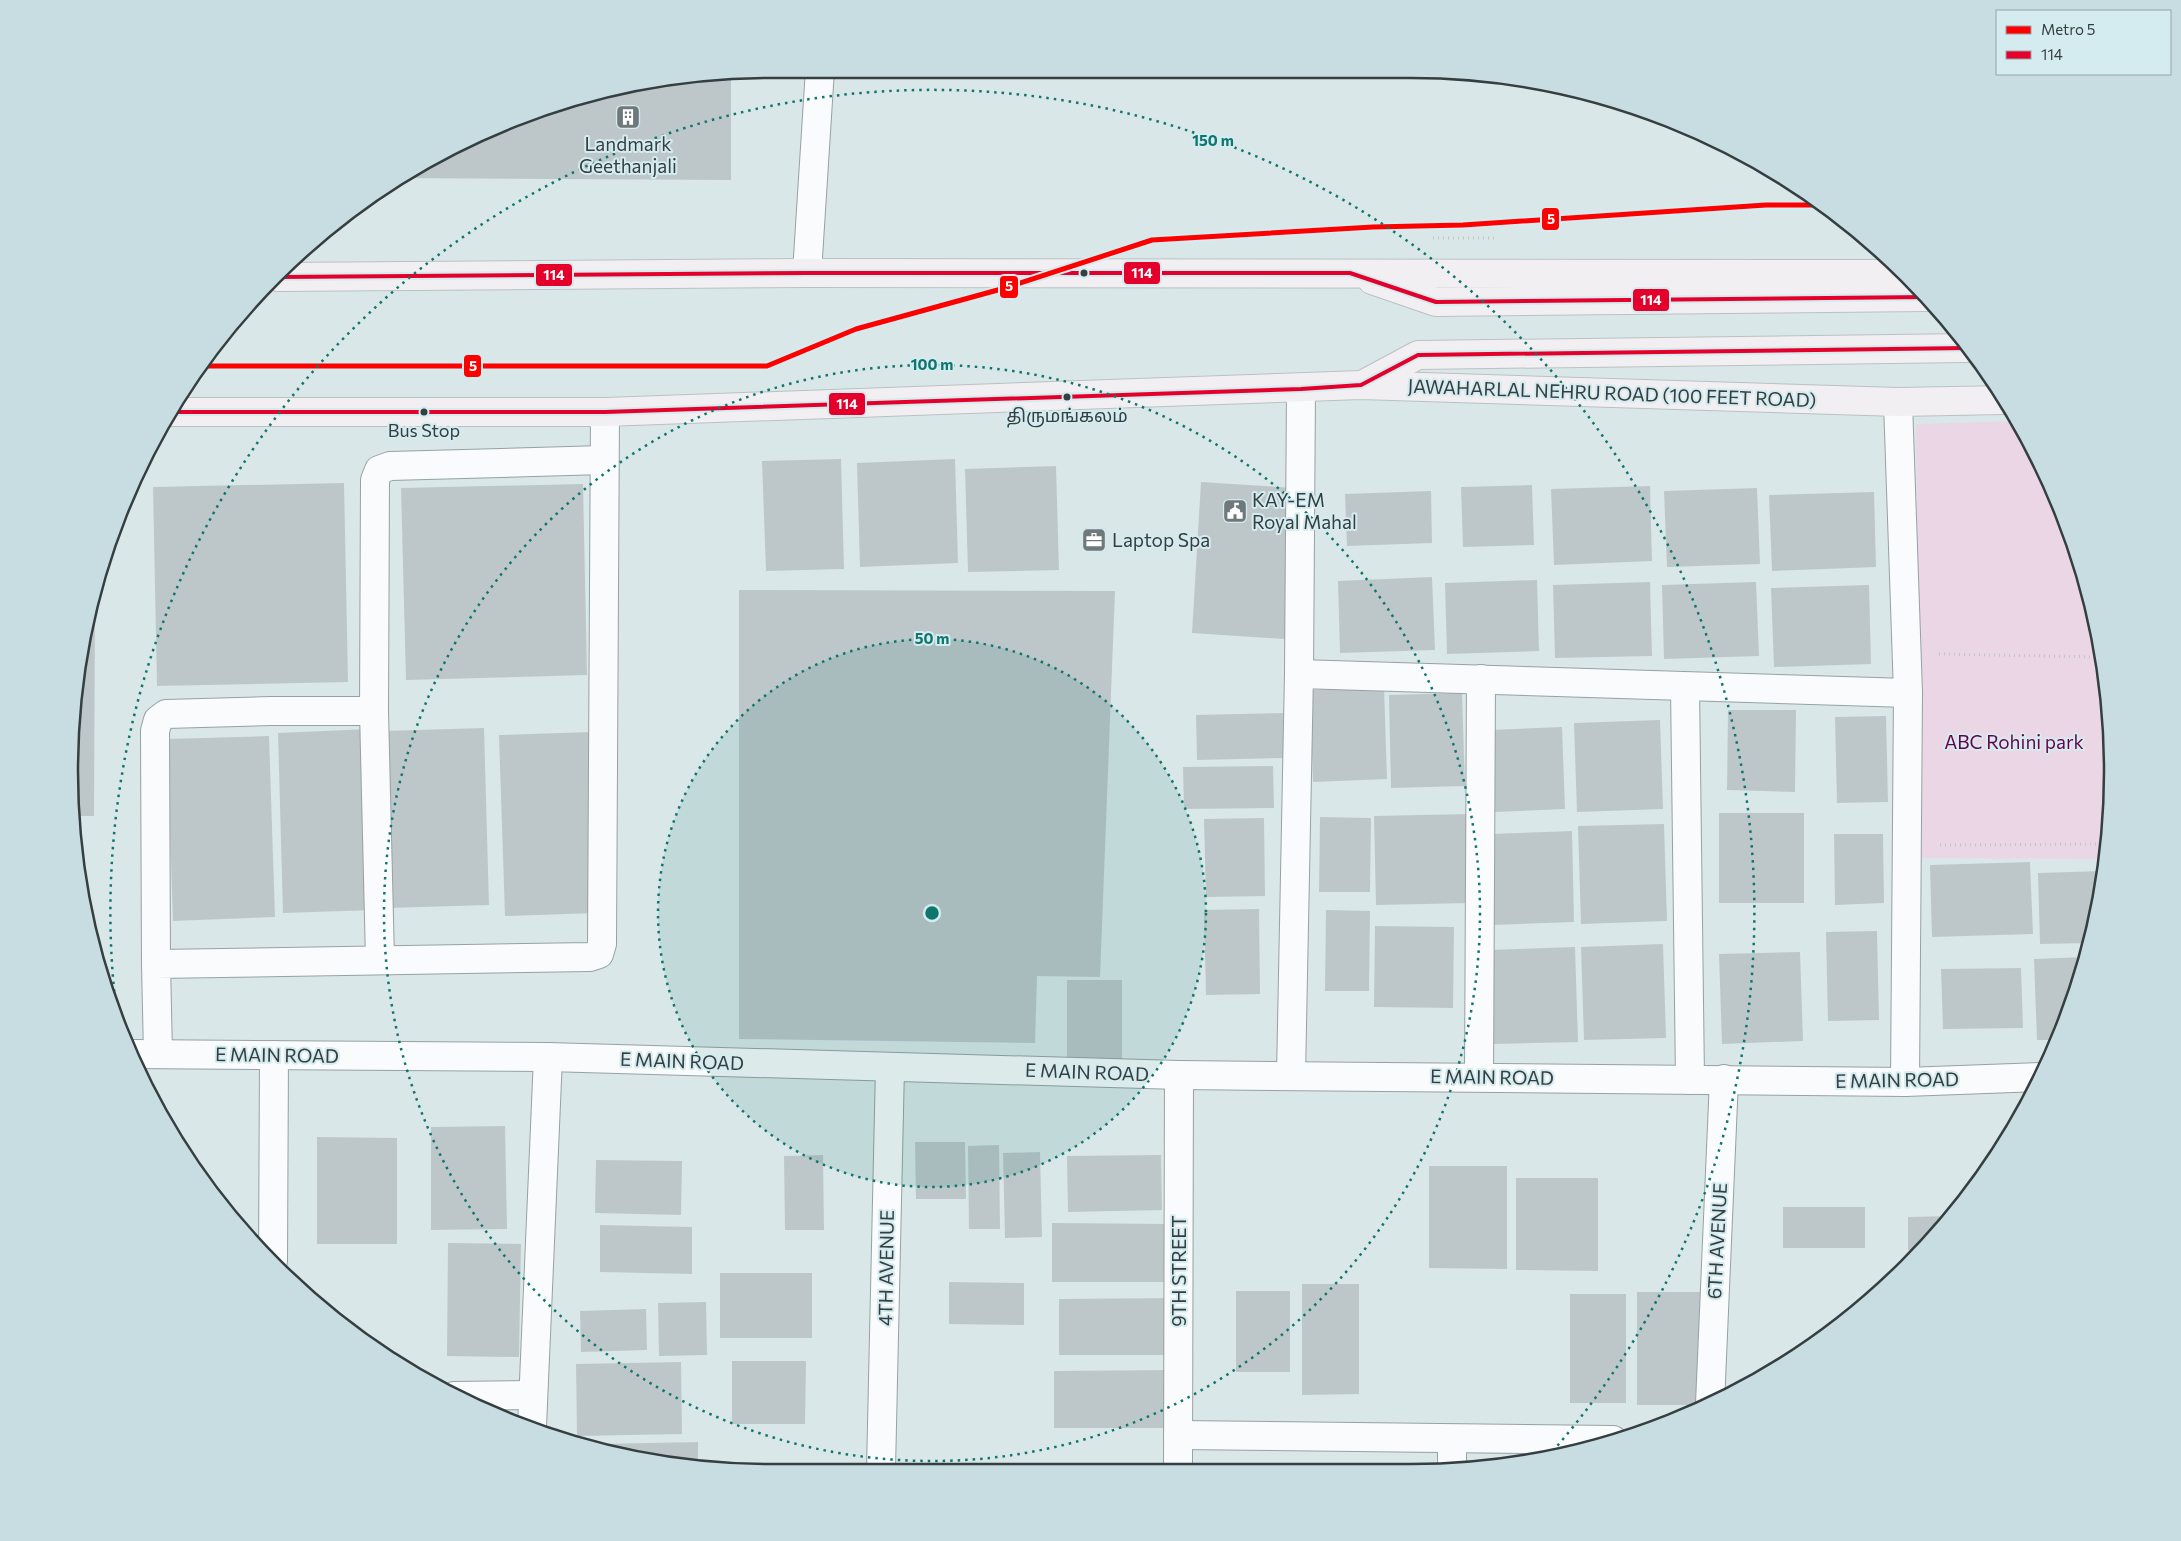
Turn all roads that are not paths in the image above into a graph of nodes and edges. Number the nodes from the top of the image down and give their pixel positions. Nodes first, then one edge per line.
1 (819, 78) edge
2 (806, 272) junction
3 (1350, 272) junction
4 (1894, 274) edge
5 (282, 278) edge
6 (1917, 297) edge
7 (1959, 348) edge
8 (1361, 385) junction
9 (1300, 389) junction
10 (1996, 400) edge
11 (1898, 402) junction
12 (177, 412) edge
13 (604, 412) junction
14 (604, 460) junction
15 (1299, 674) junction
16 (1481, 679) junction
17 (1686, 686) junction
18 (1908, 693) junction
19 (374, 711) junction
20 (380, 960) junction
21 (156, 964) junction
22 (145, 1054) edge
23 (274, 1056) junction
24 (548, 1057) junction
25 (890, 1067) junction
26 (1179, 1075) junction
27 (1291, 1075) junction
28 (1479, 1077) junction
29 (1724, 1079) junction
30 (1690, 1080) junction
31 (1905, 1082) junction
32 (2029, 1082) edge
33 (273, 1253) edge
34 (532, 1395) junction
35 (1710, 1395) edge
36 (472, 1396) edge
37 (532, 1421) edge
38 (1178, 1435) junction
39 (1452, 1440) junction
40 (1590, 1440) edge
41 (1452, 1462) edge
42 (881, 1464) edge
43 (1178, 1464) edge

1 - 2 street
2 - 3 main road
2 - 5 main road
3 - 4 main road
3 - 6 main road
7 - 8 main road
8 - 9 main road, JAWAHARLAL NEHRU ROAD (100 FEET ROAD)
8 - 11 main road, JAWAHARLAL NEHRU ROAD (100 FEET ROAD)
9 - 13 main road, JAWAHARLAL NEHRU ROAD (100 FEET ROAD)
9 - 15 street
10 - 11 main road, JAWAHARLAL NEHRU ROAD (100 FEET ROAD)
11 - 18 street
12 - 13 main road, JAWAHARLAL NEHRU ROAD (100 FEET ROAD)
13 - 14 street
14 - 19 street
14 - 20 street
15 - 16 street
15 - 27 street
16 - 17 street
16 - 28 street
17 - 18 street
17 - 30 street
18 - 31 street
19 - 20 street
19 - 21 street
20 - 21 street
21 - 22 street
22 - 23 street, E MAIN ROAD
23 - 24 street, E MAIN ROAD
23 - 33 street
24 - 25 street, E MAIN ROAD
24 - 34 street
25 - 26 street, E MAIN ROAD
25 - 42 street, 4TH AVENUE
26 - 27 street, E MAIN ROAD
26 - 38 street, 9TH STREET
27 - 28 street, E MAIN ROAD
28 - 30 street, E MAIN ROAD
29 - 30 street, E MAIN ROAD
29 - 31 street, E MAIN ROAD
29 - 35 street, 6TH AVENUE
31 - 32 street, E MAIN ROAD
34 - 36 street
34 - 37 street
38 - 39 street
38 - 43 street, 9TH STREET
39 - 40 street
39 - 41 street

